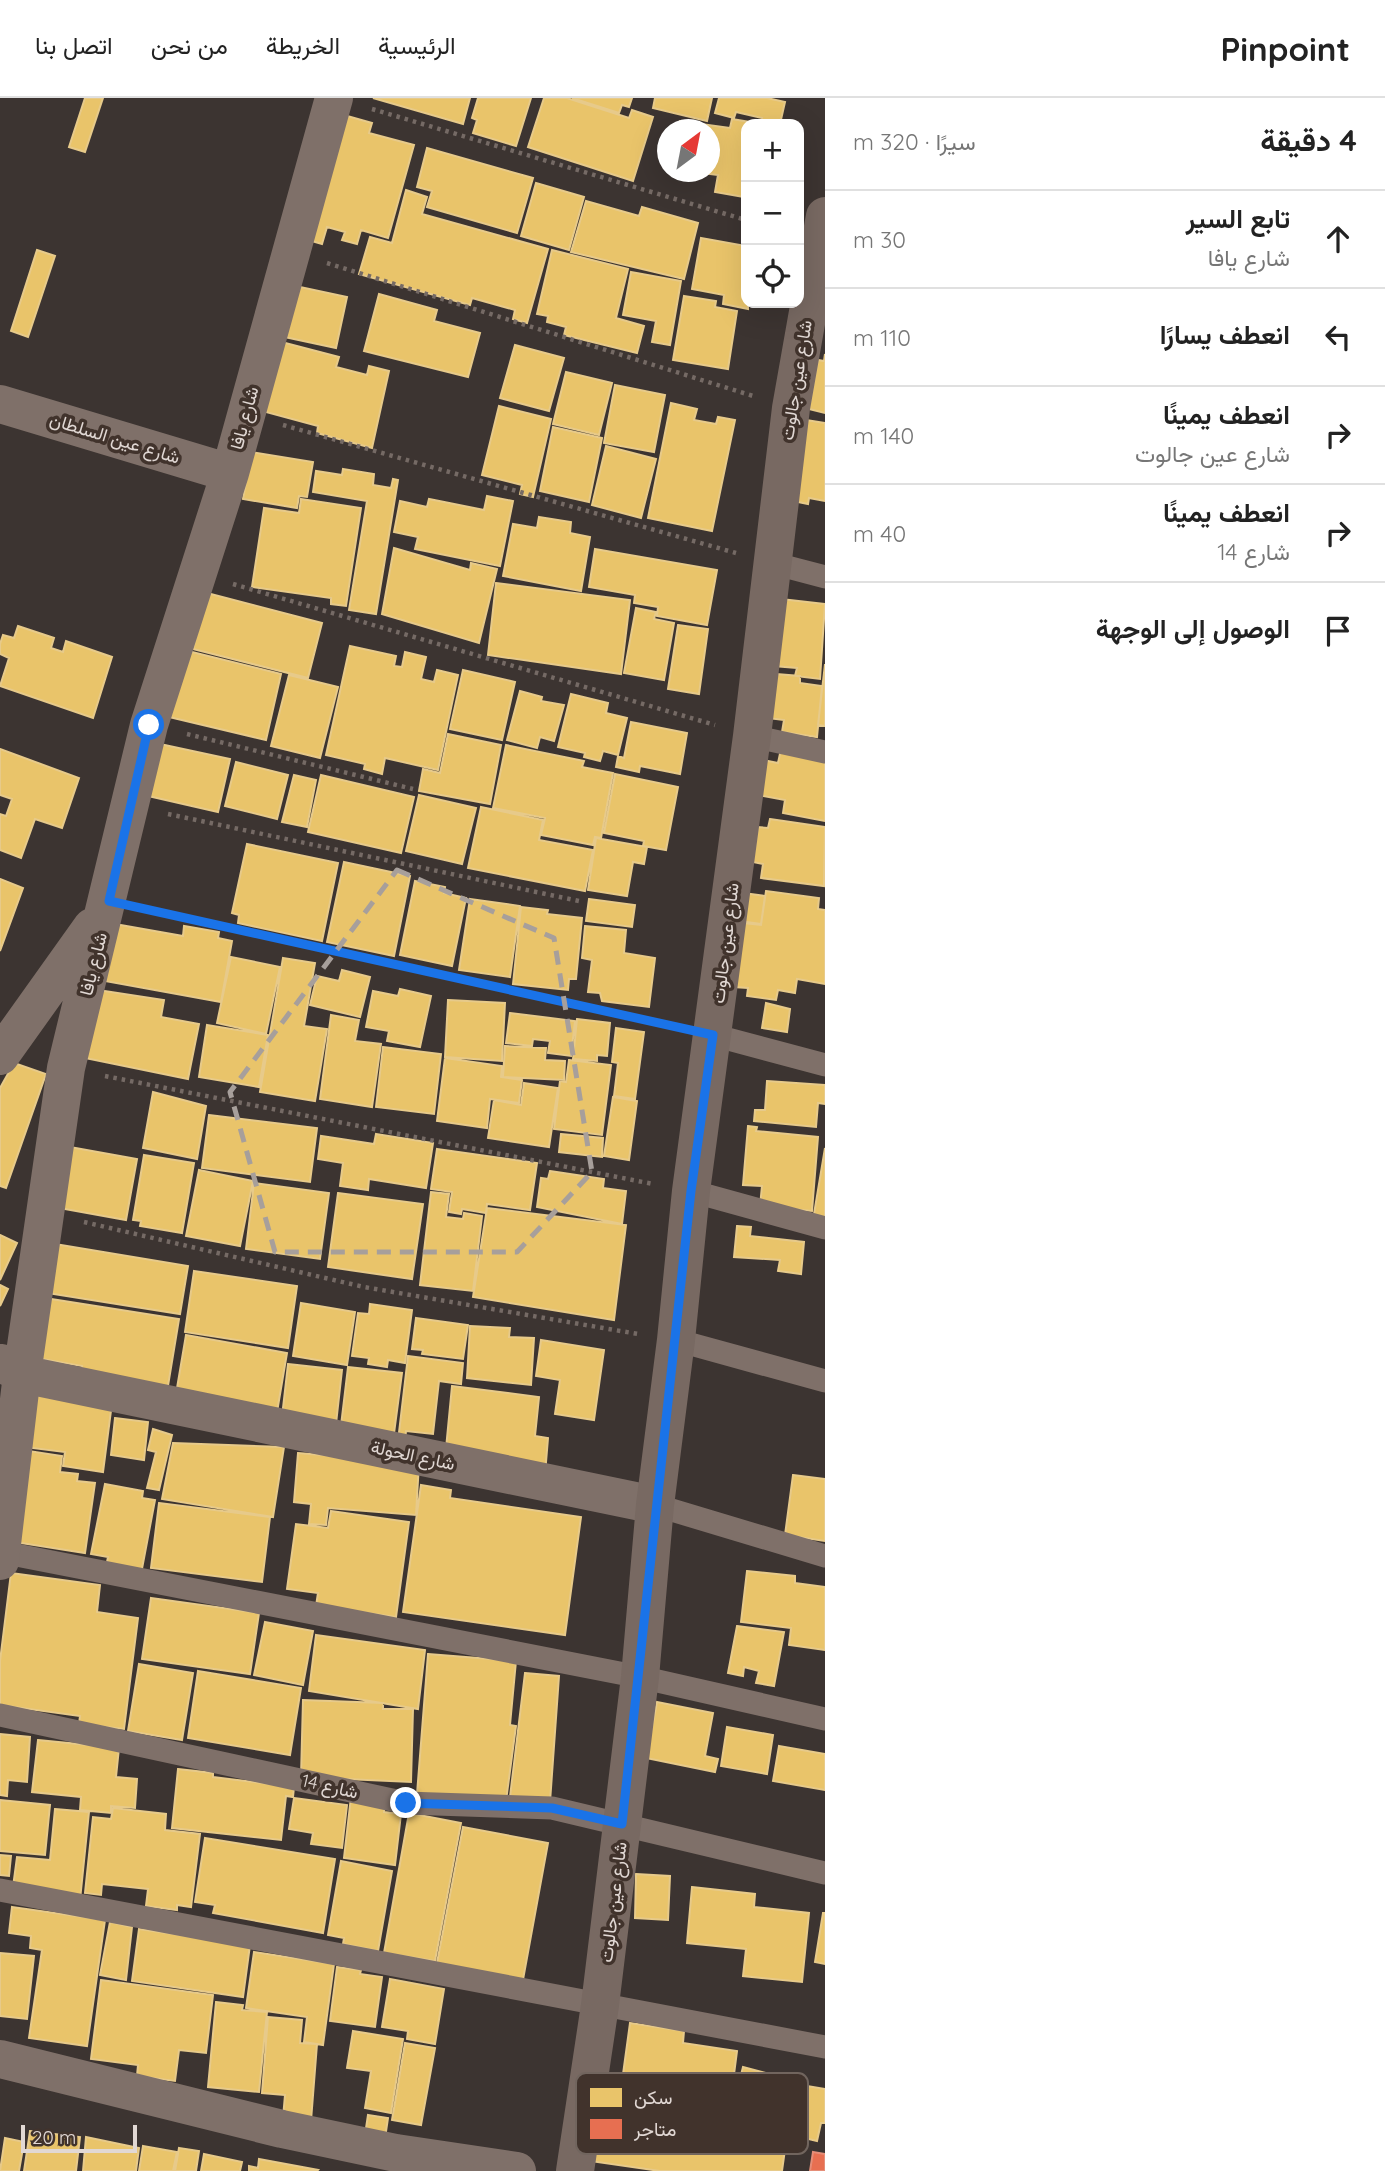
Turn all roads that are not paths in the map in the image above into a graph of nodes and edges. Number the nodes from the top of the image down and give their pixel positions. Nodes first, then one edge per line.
1 (334, 98) edge
2 (825, 216) edge
3 (0, 404) edge
4 (230, 473) junction
5 (772, 563) junction
6 (825, 577) edge
7 (752, 736) junction
8 (825, 752) edge
9 (109, 901) junction
10 (713, 1035) junction
11 (0, 1056) edge
12 (825, 1065) edge
13 (691, 1191) junction
14 (825, 1228) edge
15 (676, 1340) junction
16 (11, 1368) edge
17 (825, 1381) edge
18 (654, 1506) junction
19 (825, 1556) edge
20 (1, 1557) edge
21 (640, 1677) junction
22 (0, 1715) edge
23 (825, 1719) edge
24 (622, 1824) junction
25 (825, 1873) edge
26 (0, 1890) edge
27 (600, 2005) junction
28 (825, 2047) edge
29 (0, 2059) edge
30 (590, 2073) edge
31 (517, 2171) edge

1 - 4 street, شارع يافا
2 - 5 street, شارع عين جالوت
3 - 4 street, شارع عين السلطان
4 - 9 street, شارع يافا
5 - 6 lane
5 - 7 street, شارع عين جالوت
7 - 8 lane
7 - 10 street, شارع عين جالوت
9 - 11 street
9 - 16 street, شارع يافا
10 - 12 lane
10 - 13 street, شارع عين جالوت
13 - 14 lane
13 - 15 street, شارع عين جالوت
15 - 17 lane
15 - 18 street, شارع عين جالوت
16 - 18 street, شارع الحولة
16 - 20 street, شارع يافا
18 - 19 lane, شارع الحولة
18 - 21 street, شارع عين جالوت
20 - 21 lane
21 - 23 lane
21 - 24 street, شارع عين جالوت
22 - 24 lane, شارع 14
24 - 25 lane, شارع 14
24 - 27 street, شارع عين جالوت
26 - 27 lane
27 - 28 lane
27 - 30 street, شارع عين جالوت
29 - 31 street

